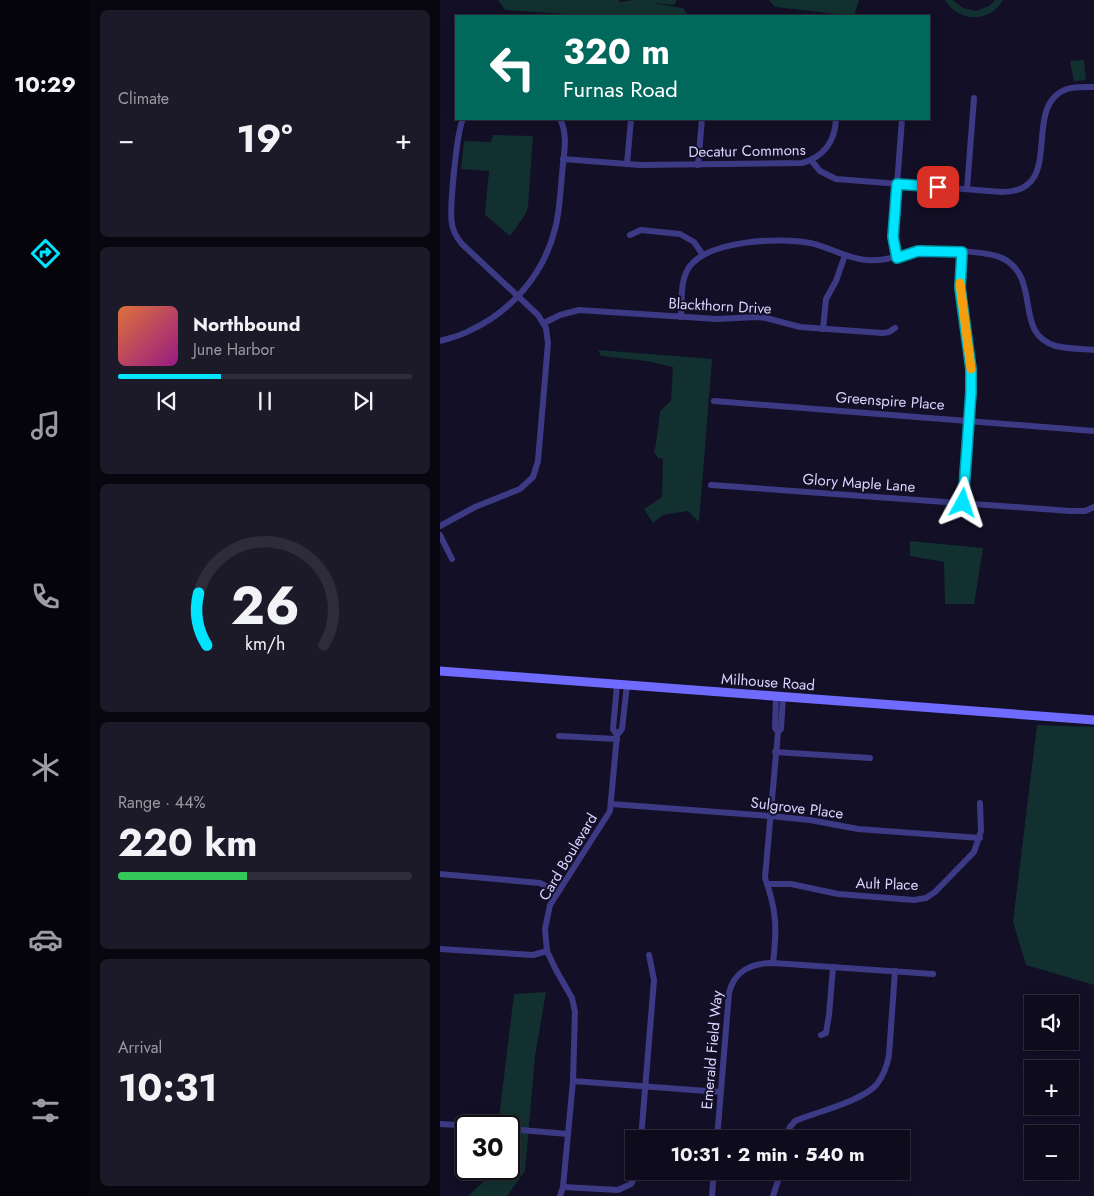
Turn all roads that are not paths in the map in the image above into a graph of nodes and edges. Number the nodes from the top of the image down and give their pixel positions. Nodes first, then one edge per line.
1 (1094, 87) edge
2 (974, 98) dead end
3 (463, 120) edge
4 (560, 120) edge
5 (631, 120) edge
6 (702, 120) edge
7 (836, 120) edge
8 (902, 120) edge
9 (563, 159) junction
10 (811, 160) junction
11 (627, 164) junction
12 (698, 165) junction
13 (897, 184) junction
14 (967, 189) junction
15 (630, 235) dead end
16 (962, 252) junction
17 (703, 255) junction
18 (845, 256) junction
19 (897, 258) junction
20 (518, 296) junction
21 (681, 317) junction
22 (544, 324) junction
23 (895, 328) dead end
24 (823, 329) junction
25 (440, 341) edge
26 (1094, 343) edge
27 (1094, 350) edge
28 (714, 401) dead end
29 (970, 420) junction
30 (1094, 431) edge
31 (711, 485) dead end
32 (963, 503) junction
33 (1094, 507) edge
34 (440, 526) edge
35 (440, 536) edge
36 (452, 559) dead end
37 (440, 672) edge
38 (616, 685) junction
39 (627, 686) junction
40 (780, 697) junction
41 (1094, 720) edge
42 (559, 736) dead end
43 (617, 737) junction
44 (775, 752) junction
45 (870, 758) dead end
46 (980, 803) dead end
47 (611, 804) junction
48 (770, 816) junction
49 (980, 838) junction
50 (440, 874) edge
51 (768, 884) junction
52 (558, 892) junction
53 (440, 949) edge
54 (548, 951) junction
55 (649, 955) dead end
56 (773, 963) junction
57 (832, 967) junction
58 (895, 971) junction
59 (933, 974) dead end
60 (822, 1035) dead end
61 (573, 1081) junction
62 (645, 1086) junction
63 (720, 1092) junction
64 (440, 1124) edge
65 (455, 1125) edge
66 (520, 1130) edge
67 (642, 1130) edge
68 (718, 1130) edge
69 (788, 1130) edge
70 (568, 1134) junction
71 (633, 1180) edge
72 (713, 1180) edge
73 (778, 1180) edge
74 (564, 1187) junction
75 (560, 1196) edge
76 (712, 1196) edge
77 (773, 1196) edge

1 - 14 street, Decatur Commons
2 - 14 street
3 - 20 street
4 - 9 street
5 - 11 street
6 - 12 street
7 - 10 street
8 - 13 street
9 - 11 street, Decatur Commons
9 - 20 street
10 - 12 street, Decatur Commons
10 - 13 street, Decatur Commons
11 - 12 street, Decatur Commons
13 - 14 street, Decatur Commons
13 - 19 street
15 - 17 street
16 - 19 street
16 - 27 street
16 - 29 street
17 - 18 street
17 - 21 street
18 - 19 street
18 - 24 street
20 - 22 street
20 - 25 street
21 - 22 street, Blackthorn Drive
21 - 24 street, Blackthorn Drive
22 - 34 street
23 - 24 street, Blackthorn Drive
26 - 27 street
28 - 29 street, Greenspire Place
29 - 30 street, Greenspire Place
29 - 32 street
31 - 32 street, Glory Maple Lane
32 - 33 street, Glory Maple Lane
35 - 36 street
37 - 38 street, Milhouse Road
38 - 39 street, Milhouse Road
38 - 43 street, Card Boulevard
39 - 40 street, Milhouse Road
39 - 43 street, Card Boulevard
40 - 41 street, Milhouse Road
40 - 44 street
42 - 43 street
43 - 47 street, Card Boulevard
44 - 45 street
44 - 48 street
46 - 49 street
47 - 48 street, Sulgrove Place
47 - 52 street, Card Boulevard
48 - 49 street, Sulgrove Place
48 - 51 street
49 - 51 street, Ault Place
50 - 52 street
51 - 56 street
52 - 54 street, Card Boulevard
53 - 54 street
54 - 61 street, Card Boulevard
55 - 62 street
56 - 57 street, Emerald Field Way
56 - 63 street, Emerald Field Way
57 - 58 street, Emerald Field Way
57 - 60 street
58 - 59 street, Emerald Field Way
58 - 69 street
61 - 62 street
61 - 70 street, Card Boulevard
62 - 63 street
62 - 67 street
63 - 68 street, Emerald Field Way
64 - 65 street
66 - 70 street
70 - 74 street, Card Boulevard
71 - 74 street
72 - 76 street
73 - 77 street
74 - 75 street, Card Boulevard

